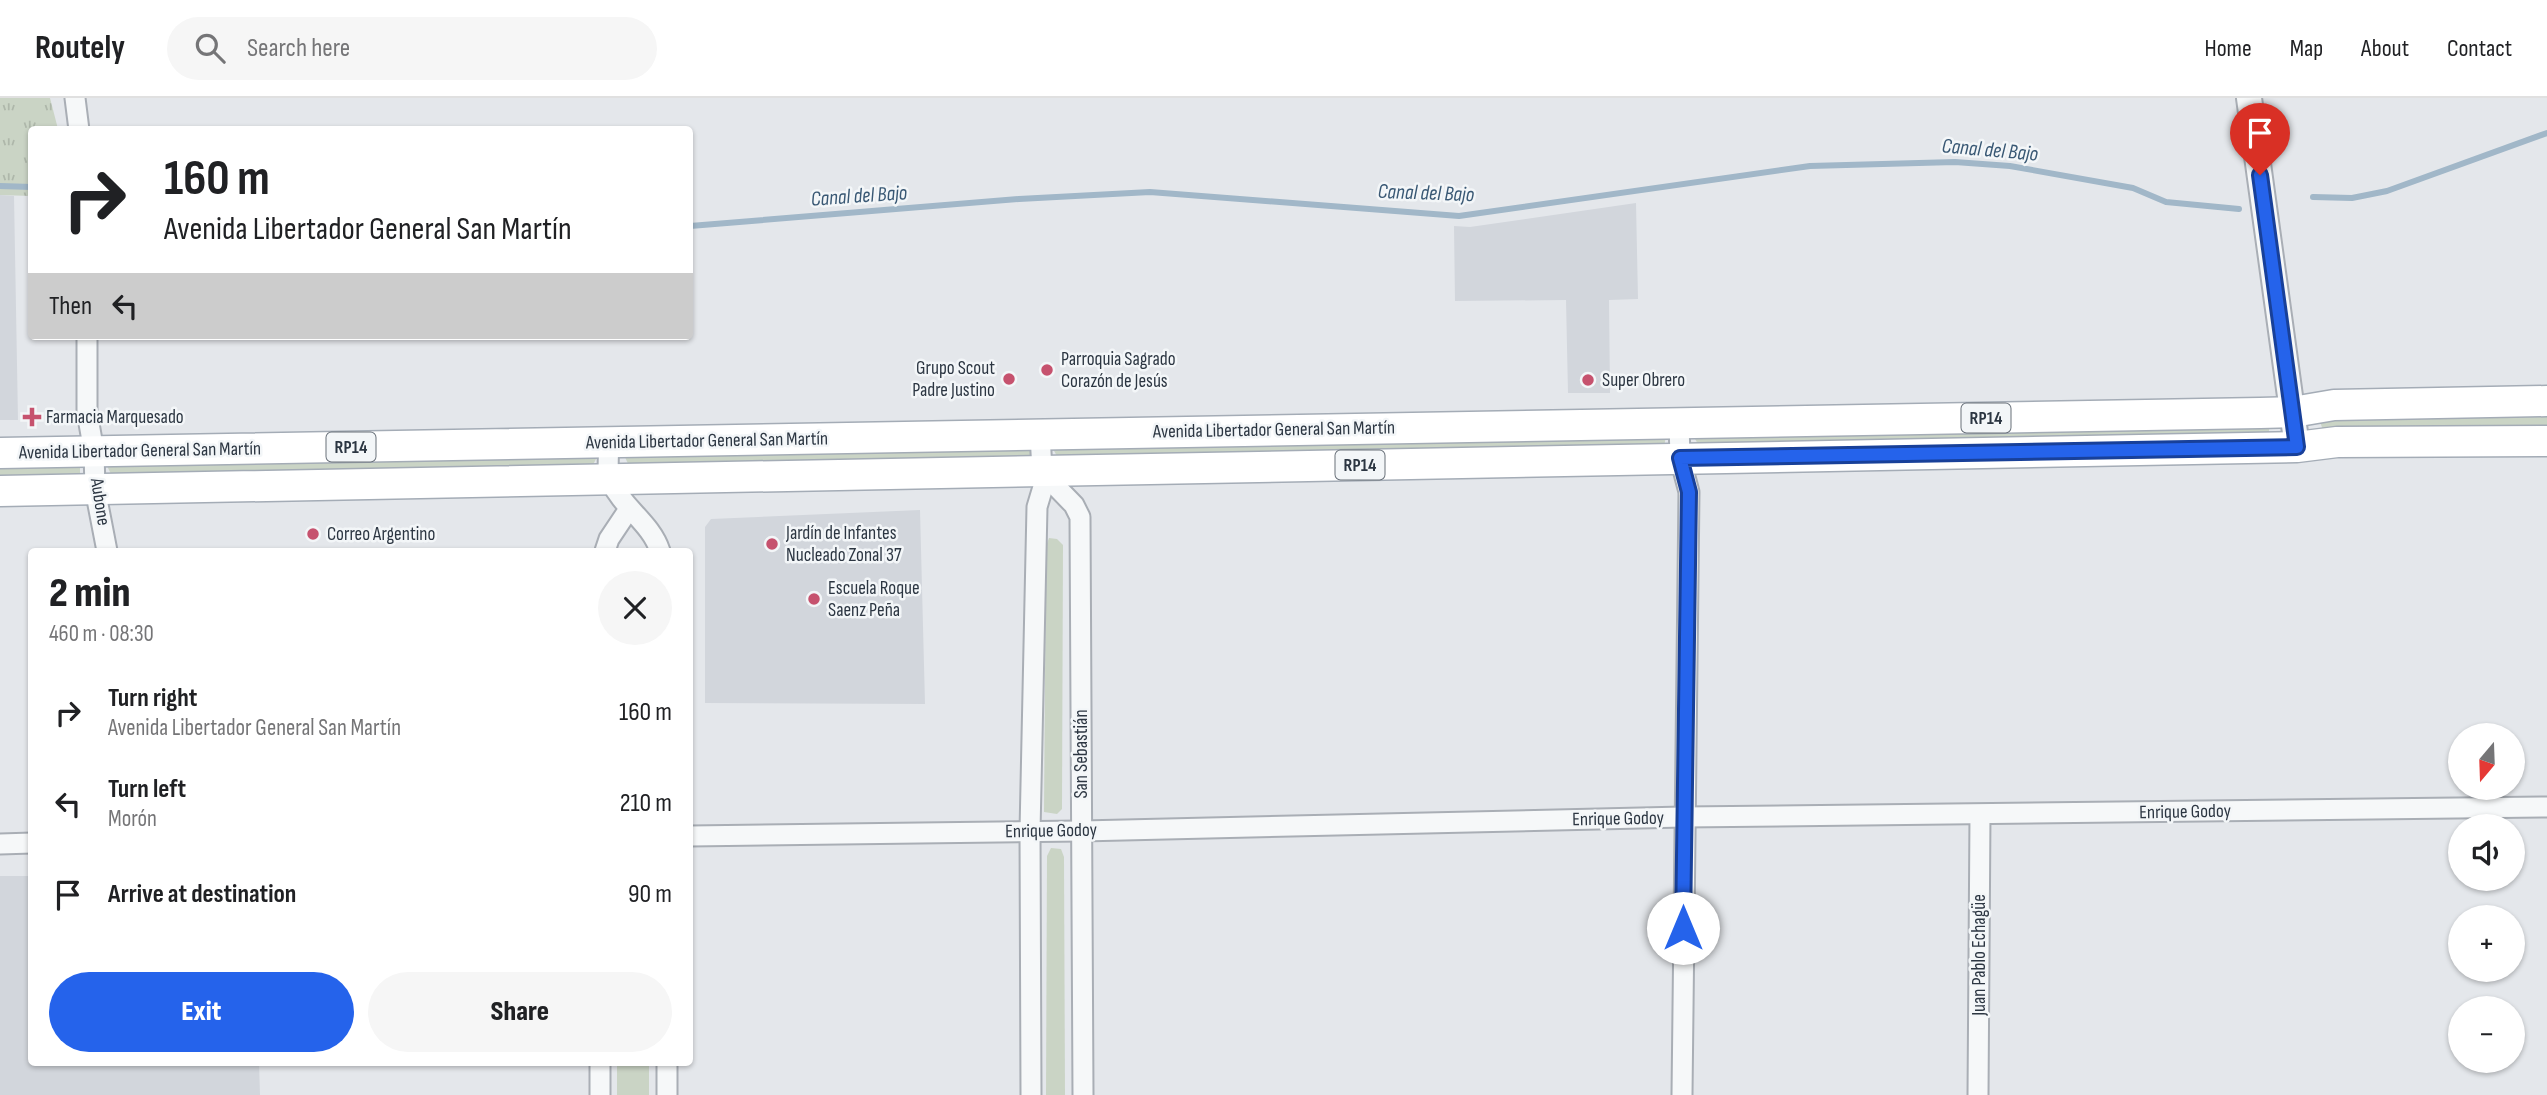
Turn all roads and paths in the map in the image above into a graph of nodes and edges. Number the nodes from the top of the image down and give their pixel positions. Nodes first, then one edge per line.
1 (75, 98) edge
2 (2249, 98) edge
3 (78, 126) edge
4 (86, 340) edge
5 (2547, 401) edge
6 (2293, 412) junction
7 (1679, 424) junction
8 (1040, 435) junction
9 (2547, 441) edge
10 (609, 442) junction
11 (2297, 447) junction
12 (94, 452) junction
13 (0, 453) edge
14 (1680, 458) junction
15 (1041, 471) junction
16 (610, 480) junction
17 (95, 489) junction
18 (0, 491) edge
19 (629, 509) junction
20 (106, 548) edge
21 (605, 548) edge
22 (658, 548) edge
23 (2547, 807) edge
24 (1980, 815) junction
25 (1683, 817) junction
26 (1030, 831) junction
27 (1082, 831) junction
28 (693, 836) edge
29 (28, 843) edge
30 (0, 844) edge
31 (600, 1066) edge
32 (667, 1066) edge
33 (600, 1095) edge
34 (667, 1095) edge
35 (1031, 1095) edge
36 (1083, 1095) edge
37 (1682, 1095) edge
38 (1978, 1095) edge

1 - 3 street
2 - 6 street
4 - 12 street, Aubone
5 - 6 main road, Avenida Libertador General San Martín / RP14
6 - 7 main road, Avenida Libertador General San Martín / RP14
6 - 11 street
7 - 8 main road, Avenida Libertador General San Martín / RP14
7 - 14 street
8 - 10 main road, Avenida Libertador General San Martín / RP14
8 - 15 street
9 - 11 main road, Avenida Libertador General San Martín / RP14
10 - 12 main road, Avenida Libertador General San Martín / RP14
10 - 16 street
11 - 14 main road, Avenida Libertador General San Martín / RP14
12 - 13 main road, Avenida Libertador General San Martín / RP14
12 - 17 street, Aubone
14 - 15 main road, Avenida Libertador General San Martín / RP14
14 - 25 street
15 - 16 main road, Avenida Libertador General San Martín / RP14
15 - 26 street
15 - 27 street, San Sebastián
16 - 17 main road, Avenida Libertador General San Martín / RP14
16 - 19 street
17 - 18 main road, Avenida Libertador General San Martín / RP14
17 - 20 street, Aubone
19 - 21 street
19 - 22 street
23 - 24 street, Enrique Godoy
24 - 25 street, Enrique Godoy
24 - 38 street, Juan Pablo Echagüe
25 - 27 street, Enrique Godoy
25 - 37 street
26 - 27 street, Enrique Godoy
26 - 28 street, Enrique Godoy
26 - 35 street
27 - 36 street, San Sebastián
29 - 30 street
31 - 33 street
32 - 34 street

